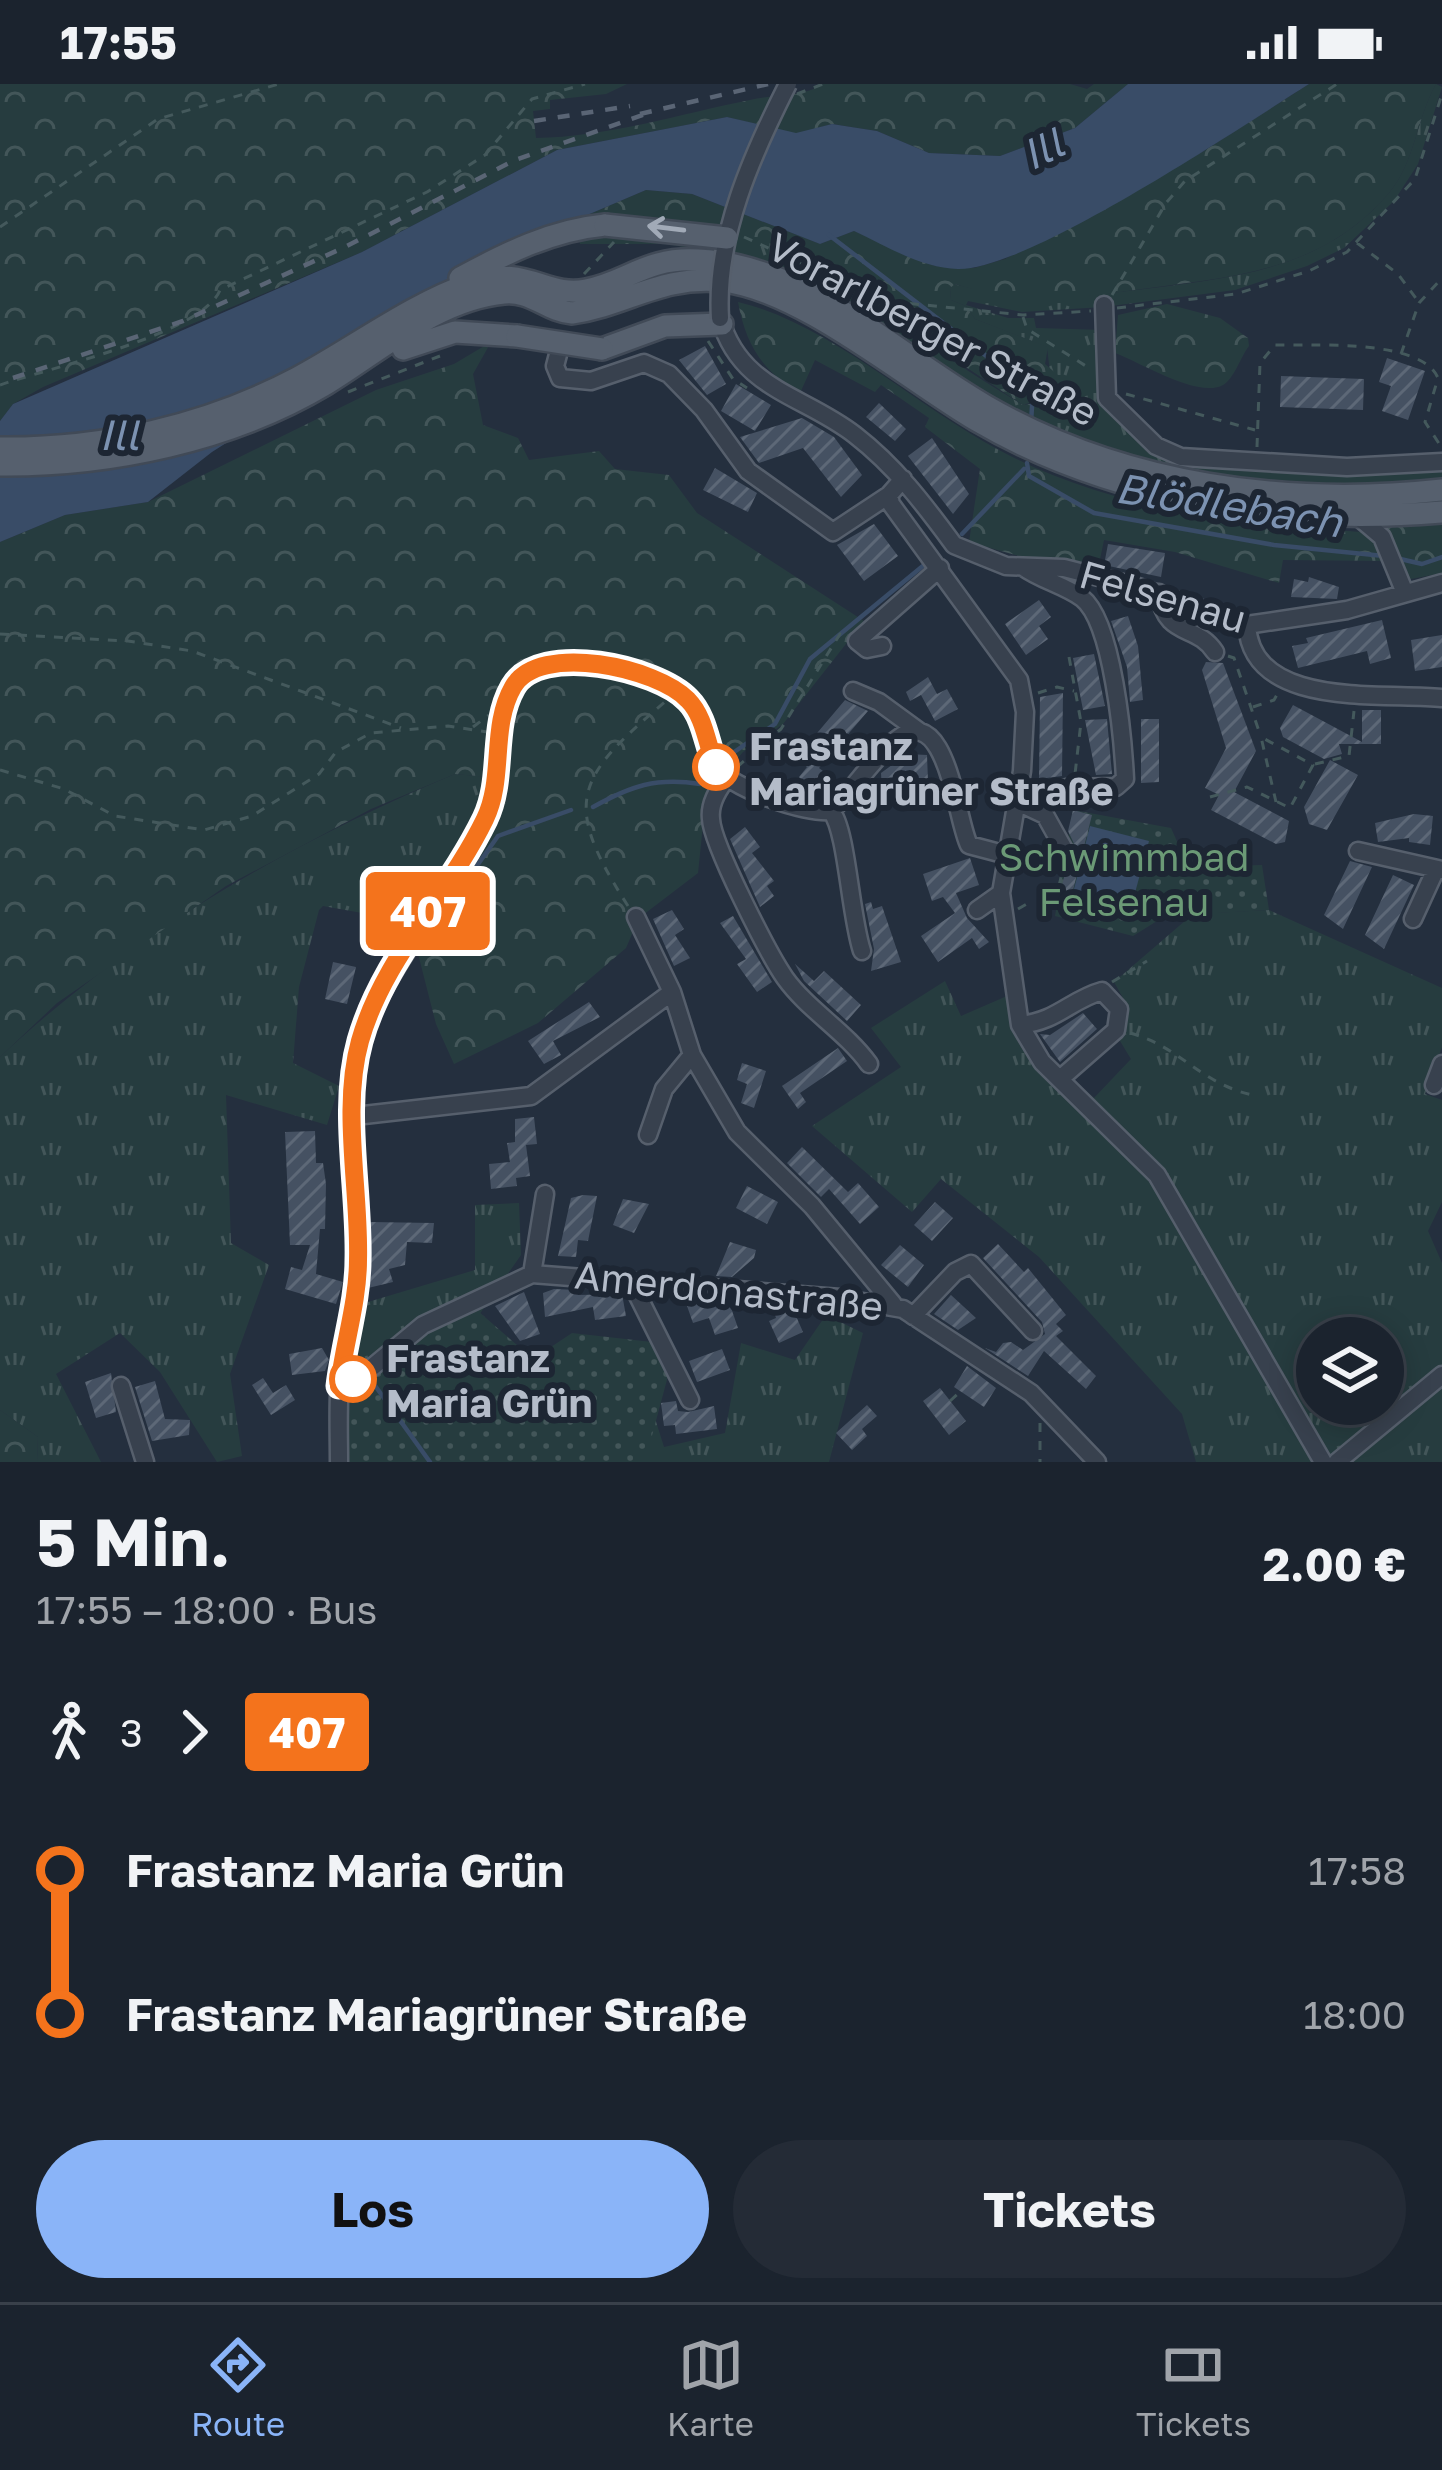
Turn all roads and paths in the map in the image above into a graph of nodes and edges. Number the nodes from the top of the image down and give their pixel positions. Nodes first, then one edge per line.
1 (279, 84) edge
2 (585, 84) edge
3 (788, 84) edge
4 (1337, 84) edge
5 (1442, 94) edge
6 (0, 227) edge
7 (727, 238) junction
8 (1357, 243) junction
9 (1442, 278) edge
10 (596, 288) junction
11 (555, 296) junction
12 (885, 301) dead end
13 (430, 302) junction
14 (1419, 303) junction
15 (1104, 305) junction
16 (584, 311) junction
17 (1023, 315) junction
18 (721, 321) junction
19 (694, 332) dead end
20 (561, 343) junction
21 (459, 350) dead end
22 (383, 353) junction
23 (1400, 355) junction
24 (729, 374) dead end
25 (1439, 383) edge
26 (1106, 384) junction
27 (0, 386) edge
28 (358, 387) dead end
29 (1257, 430) junction
30 (0, 448) edge
31 (1442, 448) edge
32 (1257, 461) junction
33 (1437, 463) edge
34 (0, 465) edge
35 (903, 478) junction
36 (1442, 490) edge
37 (889, 496) junction
38 (1442, 512) edge
39 (1355, 515) junction
40 (1022, 566) junction
41 (940, 568) junction
42 (1442, 583) edge
43 (1402, 586) junction
44 (1159, 593) junction
45 (1247, 625) junction
46 (0, 634) edge
47 (844, 640) dead end
48 (882, 646) dead end
49 (1215, 652) joint
50 (1069, 657) dead end
51 (1284, 681) junction
52 (853, 691) dead end
53 (677, 692) junction
54 (1076, 692) junction
55 (1355, 693) junction
56 (1022, 698) junction
57 (1442, 698) edge
58 (1251, 707) junction
59 (403, 728) junction
60 (920, 732) junction
61 (500, 735) junction
62 (1261, 737) junction
63 (1313, 765) junction
64 (0, 770) edge
65 (728, 777) junction
66 (1071, 788) joint
67 (1210, 797) dead end
68 (1017, 802) junction
69 (1276, 802) junction
70 (831, 811) junction
71 (1358, 851) dead end
72 (1007, 855) junction
73 (1063, 858) junction
74 (1034, 863) dead end
75 (1439, 869) edge
76 (1059, 886) dead end
77 (1001, 893) junction
78 (977, 910) dead end
79 (636, 917) joint
80 (1413, 919) dead end
81 (862, 951) dead end
82 (1147, 962) dead end
83 (1102, 991) junction
84 (672, 992) junction
85 (1020, 1025) junction
86 (1116, 1030) junction
87 (692, 1055) junction
88 (869, 1064) dead end
89 (1442, 1064) edge
90 (1060, 1079) junction
91 (1434, 1085) dead end
92 (1258, 1096) dead end
93 (355, 1116) junction
94 (648, 1135) dead end
95 (545, 1194) dead end
96 (532, 1274) junction
97 (631, 1282) junction
98 (893, 1304) junction
99 (913, 1316) junction
100 (1033, 1330) dead end
101 (1442, 1375) edge
102 (121, 1386) dead end
103 (339, 1386) junction
104 (961, 1391) dead end
105 (690, 1400) dead end
106 (950, 1401) dead end
107 (1036, 1409) dead end
108 (1086, 1457) edge
109 (145, 1462) edge
110 (339, 1462) edge
111 (1040, 1462) edge
112 (1323, 1462) edge
113 (1337, 1462) edge

1 - 6 path
2 - 27 path
3 - 7 street, bridge
4 - 15 path
5 - 8 path
7 -> 13 main road, bridge
7 - 18 street, bridge
8 - 14 path
8 - 15 path
9 - 14 path
10 - 11 main road, Vorarlberger Straße
10 - 16 main road
10 - 36 main road, Vorarlberger Straße
11 - 13 main road, Vorarlberger Straße
11 - 16 main road
11 - 20 main road
11 - 22 main road, Vorarlberger Straße
12 - 17 path
13 - 30 main road, Vorarlberger Straße
14 - 23 path
15 - 17 path
15 - 26 street
16 - 20 main road
16 - 39 main road, Vorarlberger Straße
17 - 26 path
18 - 22 main road, bridge
18 - 35 street, Felsenau
19 - 24 path
20 - 37 street
21 - 28 path
22 - 34 main road
23 - 25 path
23 - 29 path
25 - 31 path
26 - 29 path
26 - 32 street
29 - 32 path
32 - 33 street
35 - 37 street
35 - 40 street, Felsenau
37 - 41 street
38 - 39 main road, Vorarlberger Straße
39 - 43 street
40 - 44 street, Felsenau
40 - 66 street, Felsenau
41 - 48 street
41 - 56 street
42 - 43 street, Felsenau
43 - 45 street, Felsenau
44 - 45 street, Felsenau
44 - 49 street
45 - 51 street
46 - 59 path
47 - 65 path
49 - 58 path
50 - 54 path
51 - 55 street
51 - 58 path
52 - 60 street
53 - 61 street
53 - 65 street
53 - 79 path
54 - 56 path
54 - 66 path
55 - 57 street
55 - 63 path
56 - 68 street
58 - 62 path
59 - 61 path
59 - 64 path
60 - 70 street
60 - 72 street
61 - 93 street
62 - 63 path
62 - 69 path
63 - 69 path
65 - 70 street
65 - 88 street
67 - 69 path
68 - 72 street
68 - 73 street
70 - 81 street
71 - 75 street
72 - 77 street
73 - 74 path
73 - 76 path
75 - 80 street
77 - 78 street
77 - 85 street
79 - 84 street
82 - 83 path
83 - 85 street
83 - 86 street
84 - 87 street
84 - 93 street
85 - 90 street
86 - 90 street
86 - 92 path
87 - 94 street
87 - 98 street
89 - 91 street
90 - 112 street
93 - 103 street
95 - 96 street
96 - 97 street, Amerdonastraße
96 - 103 street, Amerdonastraße
97 - 98 street, Amerdonastraße
97 - 105 street
98 - 99 street, Amerdonastraße
99 - 100 street
99 - 108 street, Amerdonastraße
101 - 113 street
102 - 109 street
103 - 110 street
104 - 106 path
107 - 111 path

